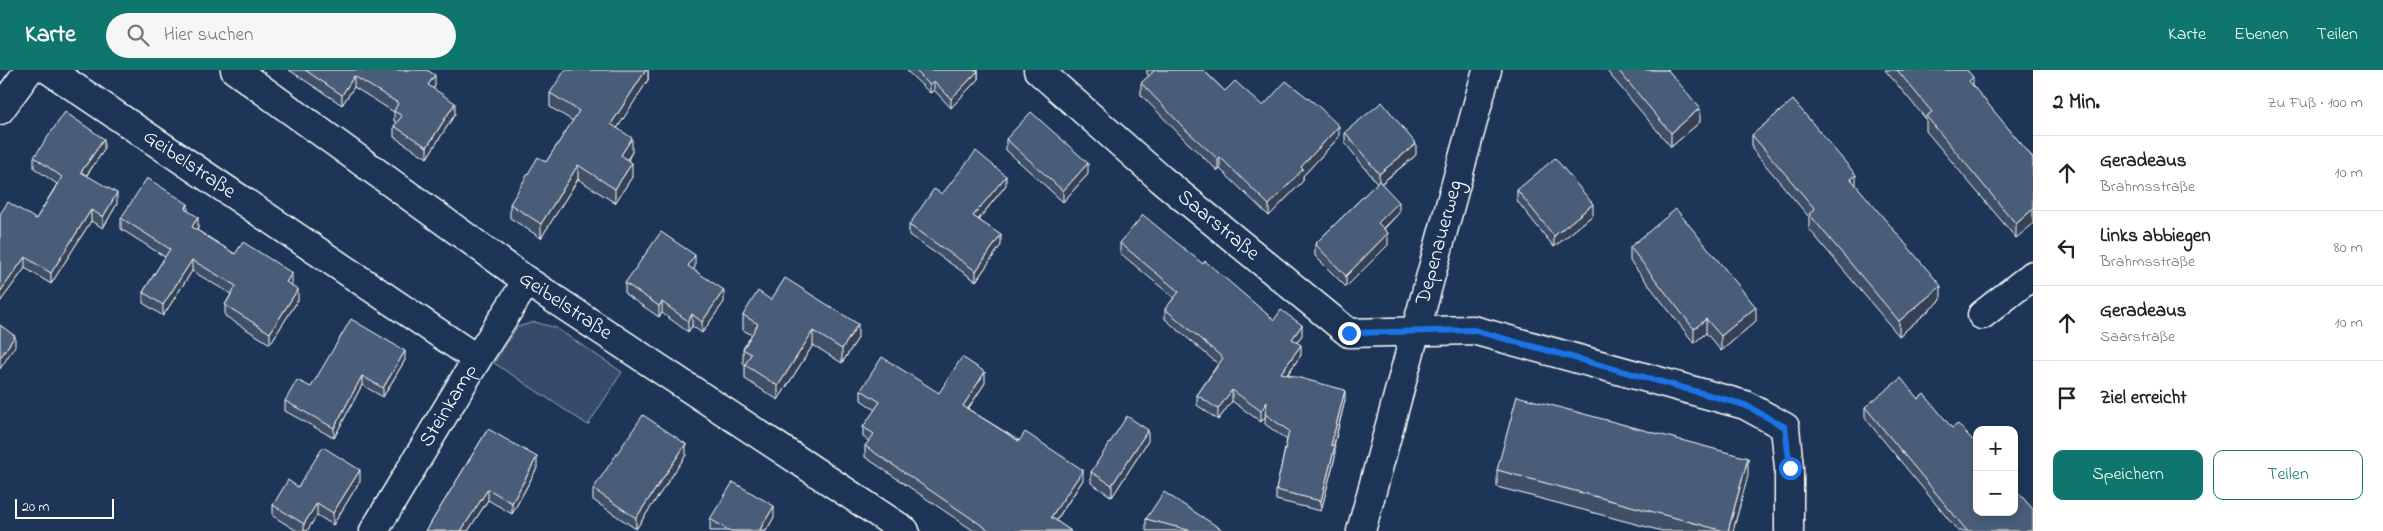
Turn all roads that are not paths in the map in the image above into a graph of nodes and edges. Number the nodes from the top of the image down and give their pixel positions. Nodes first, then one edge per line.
1 (28, 70) edge
2 (49, 70) edge
3 (235, 70) edge
4 (1038, 70) edge
5 (1487, 70) edge
6 (0, 110) edge
7 (2033, 275) edge
8 (527, 281) junction
9 (1982, 315) dead end
10 (1416, 331) junction
11 (477, 359) junction
12 (374, 531) edge
13 (905, 531) edge
14 (1361, 531) edge
15 (1789, 531) edge

1 - 6 street
2 - 11 street, Geibelstraße
3 - 8 street, Geibelstraße
4 - 10 street, Saarstraße
5 - 10 street, Depenauerweg
7 - 9 street
8 - 11 street, Steinkamp
8 - 13 street, Geibelstraße
10 - 14 street, Depenauerweg
10 - 15 street, Saarstraße
11 - 12 street, Steinkamp

